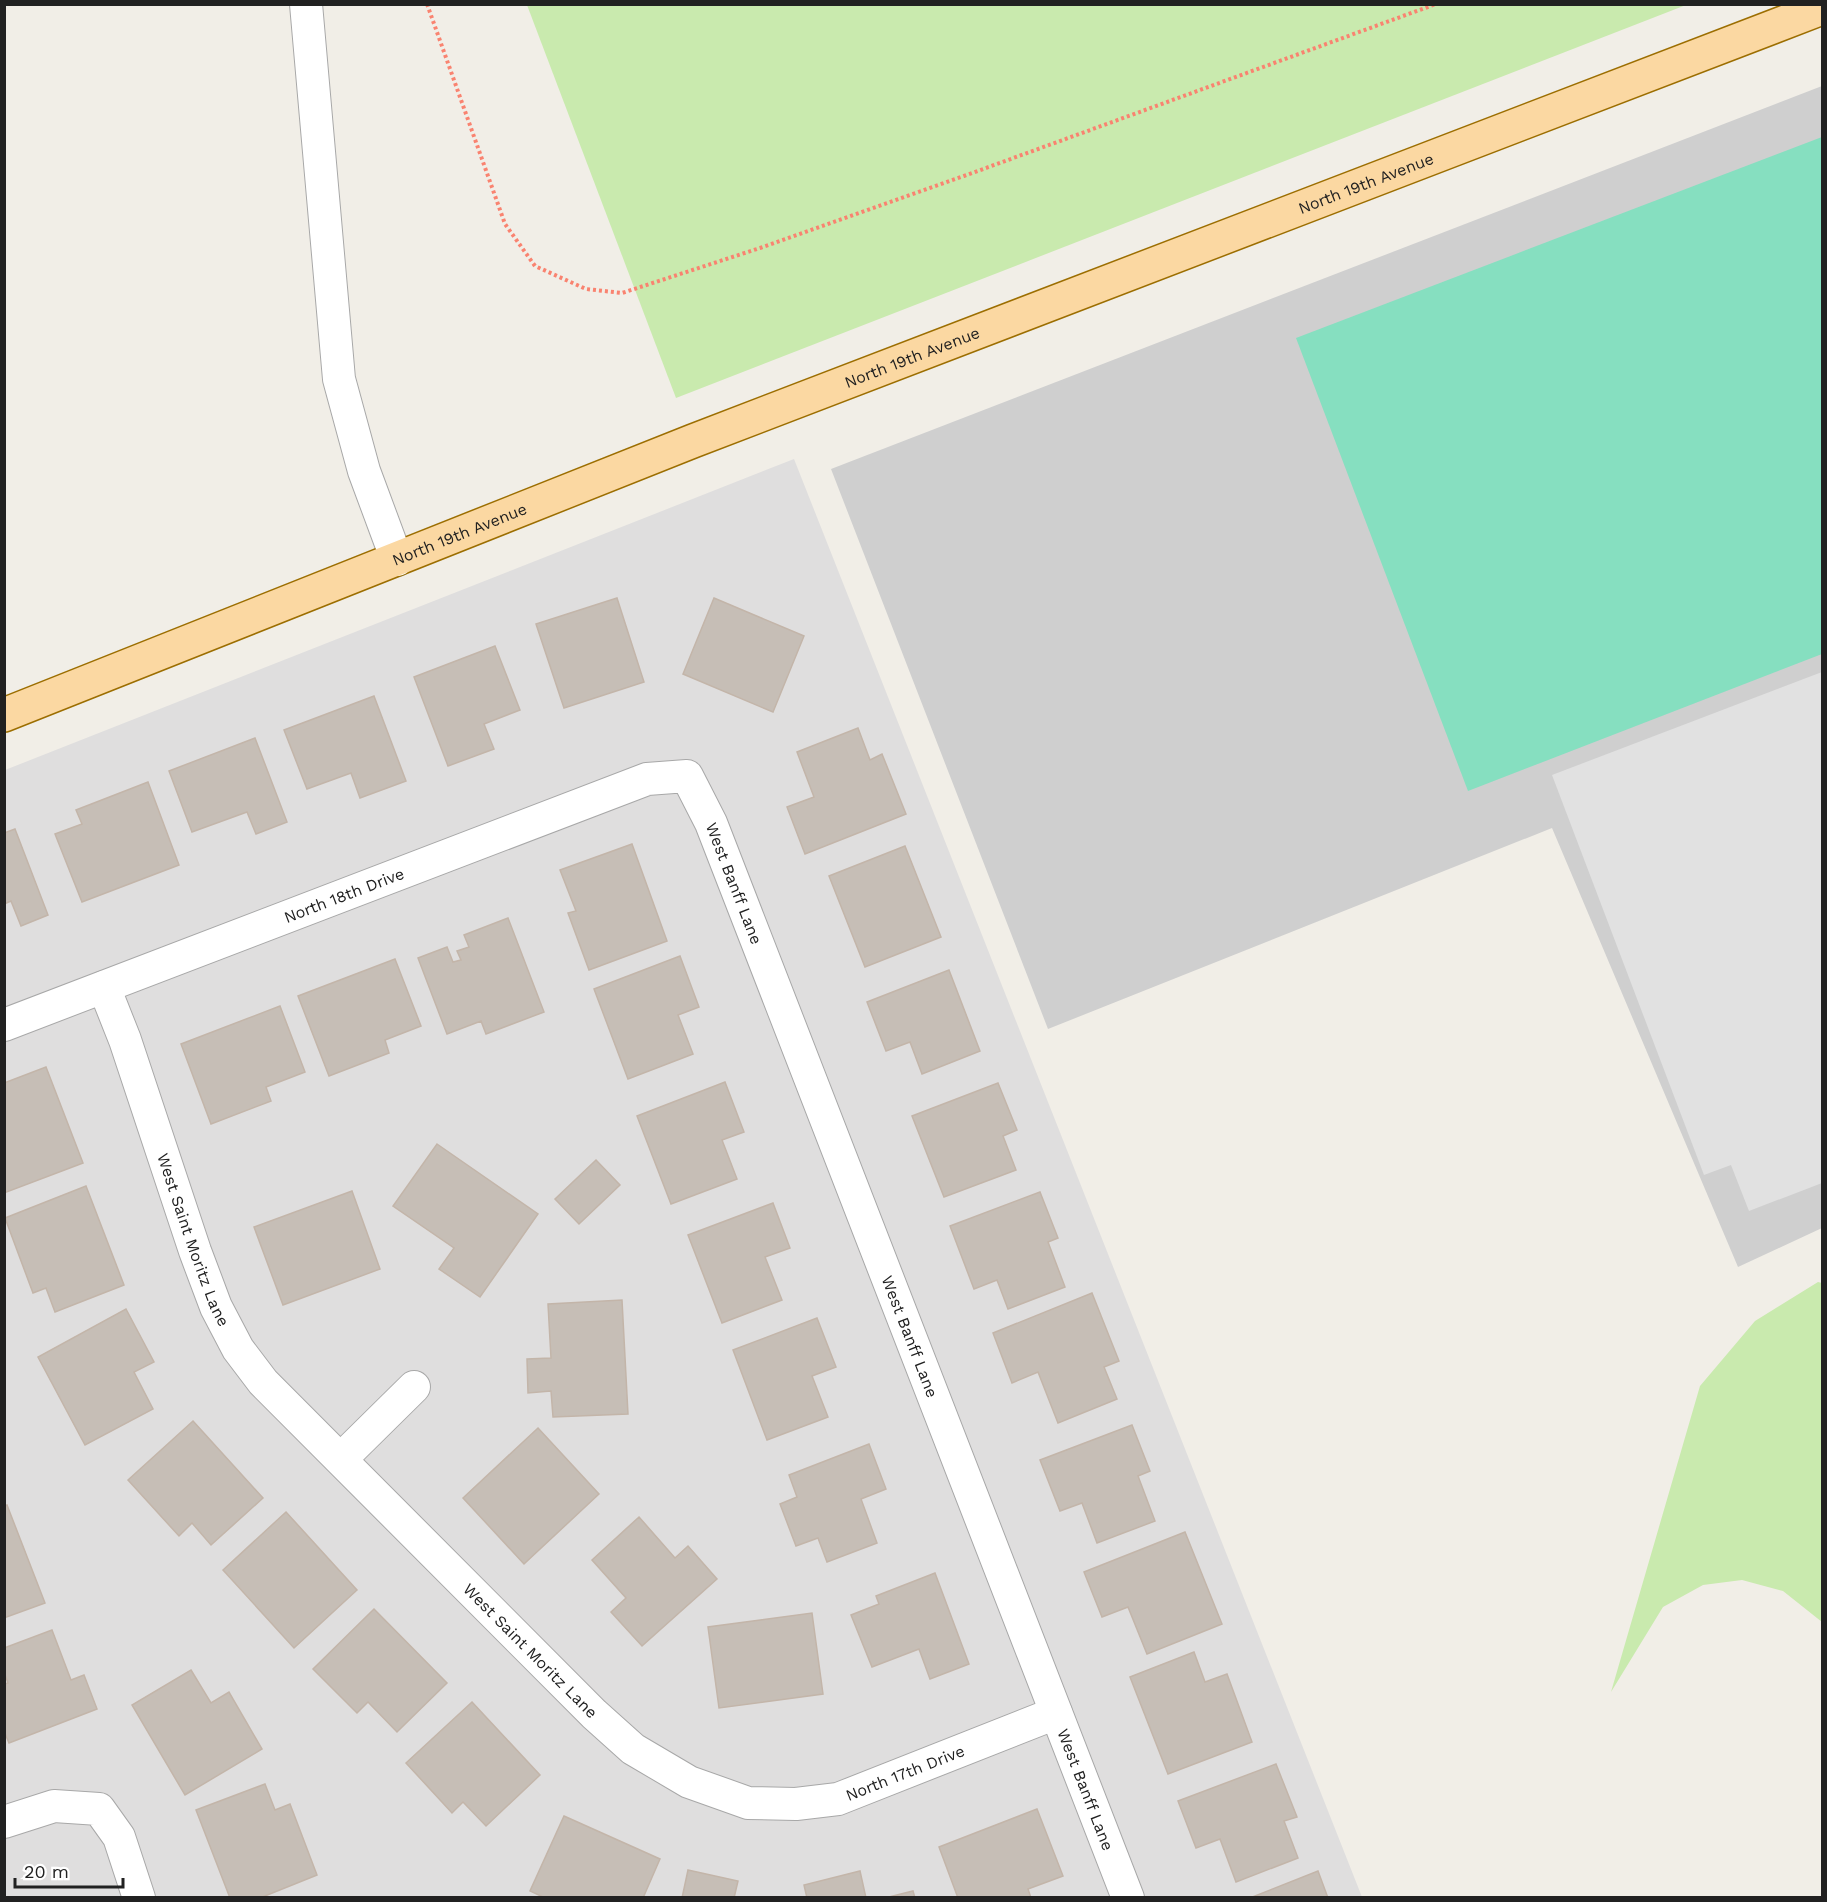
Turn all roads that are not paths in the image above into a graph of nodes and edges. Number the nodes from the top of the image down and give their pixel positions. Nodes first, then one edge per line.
1 (306, 4) edge
2 (1822, 8) edge
3 (397, 560) junction
4 (4, 715) edge
5 (687, 776) joint
6 (104, 987) junction
7 (4, 1025) edge
8 (414, 1387) dead end
9 (341, 1459) junction
10 (1056, 1713) junction
11 (748, 1803) joint
12 (4, 1822) edge
13 (139, 1898) edge
14 (1128, 1898) edge

1 - 3 street
2 - 3 main road, North 19th Avenue
3 - 4 main road, North 19th Avenue
5 - 6 street, North 18th Drive
5 - 10 street, West Banff Lane
6 - 7 street, North 18th Drive
6 - 9 street, West Saint Moritz Lane
8 - 9 street
9 - 11 street, West Saint Moritz Lane
10 - 11 street, North 17th Drive
10 - 14 street, West Banff Lane
12 - 13 street

